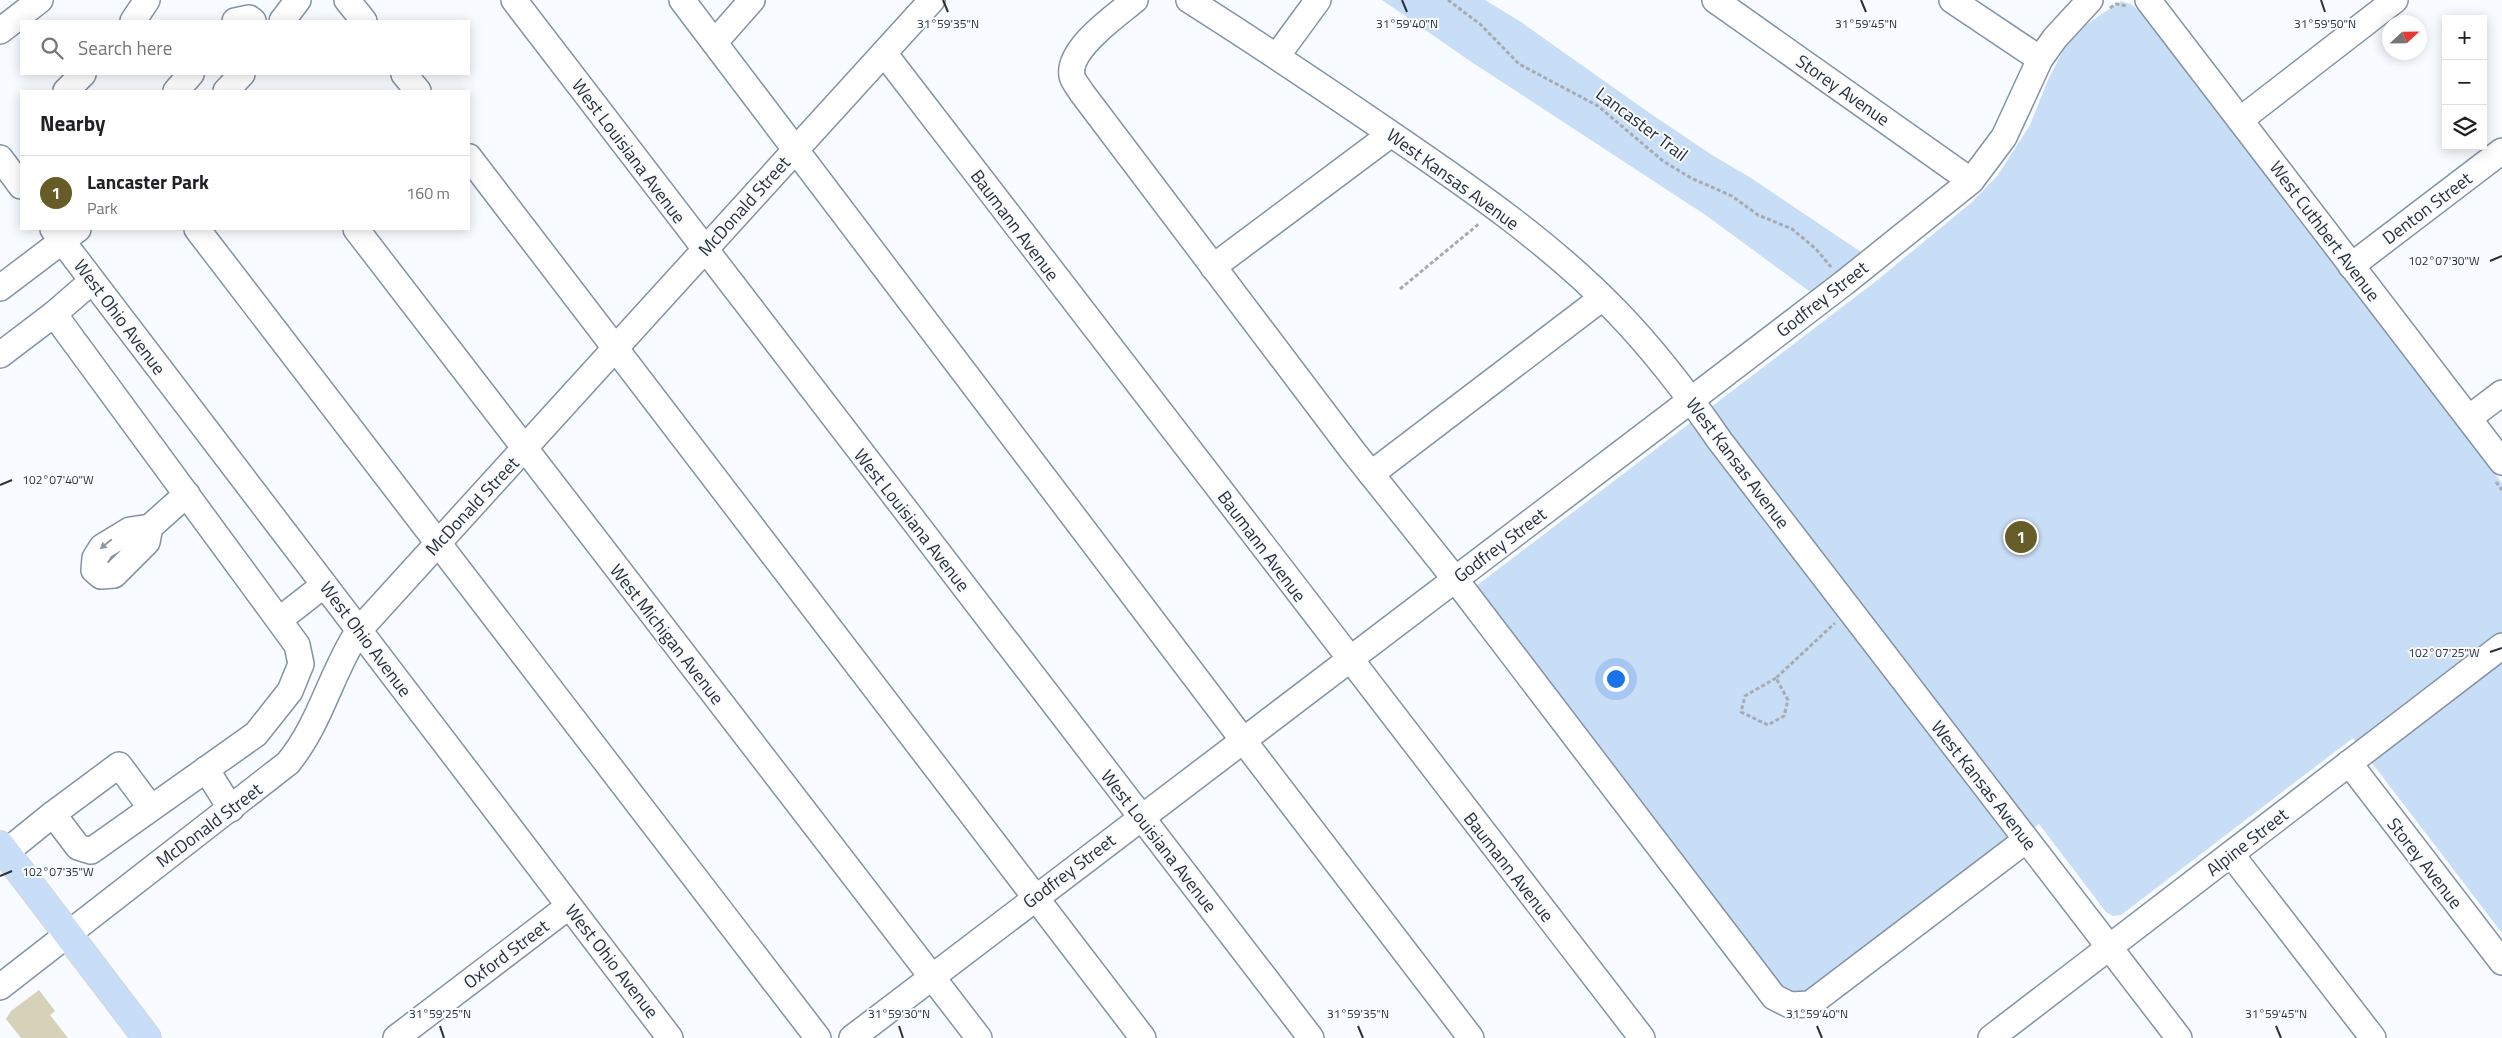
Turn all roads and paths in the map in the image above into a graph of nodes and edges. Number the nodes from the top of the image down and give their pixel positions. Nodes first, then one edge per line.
1 (40, 0) edge
2 (148, 0) edge
3 (298, 0) edge
4 (347, 0) edge
5 (514, 0) edge
6 (682, 0) edge
7 (752, 0) edge
8 (932, 0) edge
9 (1135, 0) edge
10 (1189, 0) edge
11 (1318, 0) edge
12 (1448, 0) edge
13 (1715, 0) edge
14 (1952, 0) edge
15 (2148, 0) edge
16 (2395, 0) edge
17 (2116, 4) dead end
18 (2097, 7) edge
19 (134, 20) edge
20 (240, 20) edge
21 (252, 20) edge
22 (283, 20) edge
23 (363, 20) edge
24 (0, 31) edge
25 (715, 42) junction
26 (884, 53) junction
27 (1277, 56) junction
28 (2040, 59) junction
29 (82, 75) edge
30 (190, 75) edge
31 (405, 75) edge
32 (67, 90) edge
33 (177, 90) edge
34 (417, 90) edge
35 (2240, 120) junction
36 (1391, 134) junction
37 (795, 150) junction
38 (2502, 151) edge
39 (0, 158) edge
40 (470, 158) edge
41 (1971, 181) junction
42 (20, 185) edge
43 (1494, 204) junction
44 (198, 230) edge
45 (357, 230) edge
46 (64, 233) edge
47 (704, 250) junction
48 (2352, 266) junction
49 (1214, 267) junction
50 (92, 281) junction
51 (1844, 283) junction
52 (1, 286) edge
53 (1400, 290) dead end
54 (1602, 298) junction
55 (54, 314) junction
56 (616, 348) junction
57 (0, 355) edge
58 (2502, 392) edge
59 (1691, 400) junction
60 (2469, 418) junction
61 (525, 449) junction
62 (2502, 462) edge
63 (1371, 474) junction
64 (187, 494) junction
65 (150, 528) dead end
66 (439, 543) junction
67 (1455, 579) junction
68 (324, 585) junction
69 (279, 620) junction
70 (1843, 628) dead end
71 (359, 630) junction
72 (2502, 646) edge
73 (1350, 661) junction
74 (1776, 678) junction
75 (1243, 740) junction
76 (2348, 763) junction
77 (206, 769) junction
78 (151, 808) junction
79 (231, 809) junction
80 (54, 814) junction
81 (1140, 817) junction
82 (2026, 840) junction
83 (3, 848) edge
84 (2231, 854) junction
85 (1035, 898) junction
86 (569, 906) junction
87 (67, 934) junction
88 (2110, 948) junction
89 (2502, 962) edge
90 (932, 977) junction
91 (0, 987) edge
92 (147, 1038) edge
93 (396, 1038) edge
94 (670, 1038) edge
95 (818, 1038) edge
96 (852, 1038) edge
97 (979, 1038) edge
98 (1143, 1038) edge
99 (1311, 1038) edge
100 (1471, 1038) edge
101 (1642, 1038) edge
102 (1991, 1038) edge
103 (2179, 1038) edge
104 (2373, 1038) edge

1 - 24 street
2 - 19 street
3 - 22 street
4 - 23 street
5 - 47 street, West Louisiana Avenue
6 - 25 street
7 - 25 street
8 - 26 street, McDonald Street
9 - 49 street
10 - 27 street, West Kansas Avenue
11 - 27 street
12 - 51 path, Lancaster Trail
13 - 41 street, Storey Avenue
14 - 28 street
15 - 35 street, West Cuthbert Avenue
16 - 35 street
17 - 18 path
18 - 28 street, Godfrey Street
20 - 21 street
25 - 37 street
26 - 37 street, McDonald Street
26 - 73 street, Baumann Avenue
27 - 36 street, West Kansas Avenue
28 - 41 street, Godfrey Street
29 - 32 street
30 - 33 street
31 - 34 street
35 - 48 street, West Cuthbert Avenue
36 - 43 street, West Kansas Avenue
36 - 49 street
37 - 47 street, McDonald Street
37 - 75 street
38 - 48 street, Denton Street
39 - 42 street
40 - 56 street
41 - 51 street, Godfrey Street
43 - 53 path
43 - 54 street, West Kansas Avenue
44 - 66 street
45 - 61 street, West Michigan Avenue
46 - 50 street, West Ohio Avenue
46 - 52 street
47 - 56 street, McDonald Street
47 - 81 street, West Louisiana Avenue
48 - 60 street, West Cuthbert Avenue
49 - 63 street
50 - 55 street
50 - 68 street, West Ohio Avenue
51 - 59 street, Godfrey Street
54 - 59 street, West Kansas Avenue
54 - 63 street
55 - 57 street
55 - 64 street
56 - 61 street, McDonald Street
56 - 85 street
58 - 60 street
59 - 67 street, Godfrey Street
59 - 82 street, West Kansas Avenue
60 - 62 street, West Cuthbert Avenue
61 - 66 street, McDonald Street
61 - 90 street, West Michigan Avenue
63 - 67 street
64 - 65 street
64 - 69 street
66 - 71 street, McDonald Street
66 - 95 street
67 - 73 street, Godfrey Street
67 - 82 street
68 - 69 street
68 - 71 street, West Ohio Avenue
69 - 77 street
70 - 74 path
71 - 79 street, McDonald Street
71 - 86 street, West Ohio Avenue
72 - 76 street, Alpine Street
73 - 75 street, Godfrey Street
73 - 101 street, Baumann Avenue
74 - 74 path
75 - 81 street, Godfrey Street
75 - 100 street
76 - 84 street, Alpine Street
76 - 89 street, Storey Avenue
77 - 78 street
77 - 79 street
78 - 80 street
78 - 80 street
79 - 87 street, McDonald Street
80 - 83 street
81 - 85 street, Godfrey Street
81 - 99 street, West Louisiana Avenue
82 - 88 street, West Kansas Avenue
83 - 87 main road
84 - 88 street, Alpine Street
84 - 104 street
85 - 90 street, Godfrey Street
85 - 98 street
86 - 93 street, Oxford Street
86 - 94 street, West Ohio Avenue
87 - 91 street, McDonald Street
87 - 92 main road
88 - 102 street, Alpine Street
88 - 103 street, West Kansas Avenue
90 - 96 street, Godfrey Street
90 - 97 street, West Michigan Avenue

